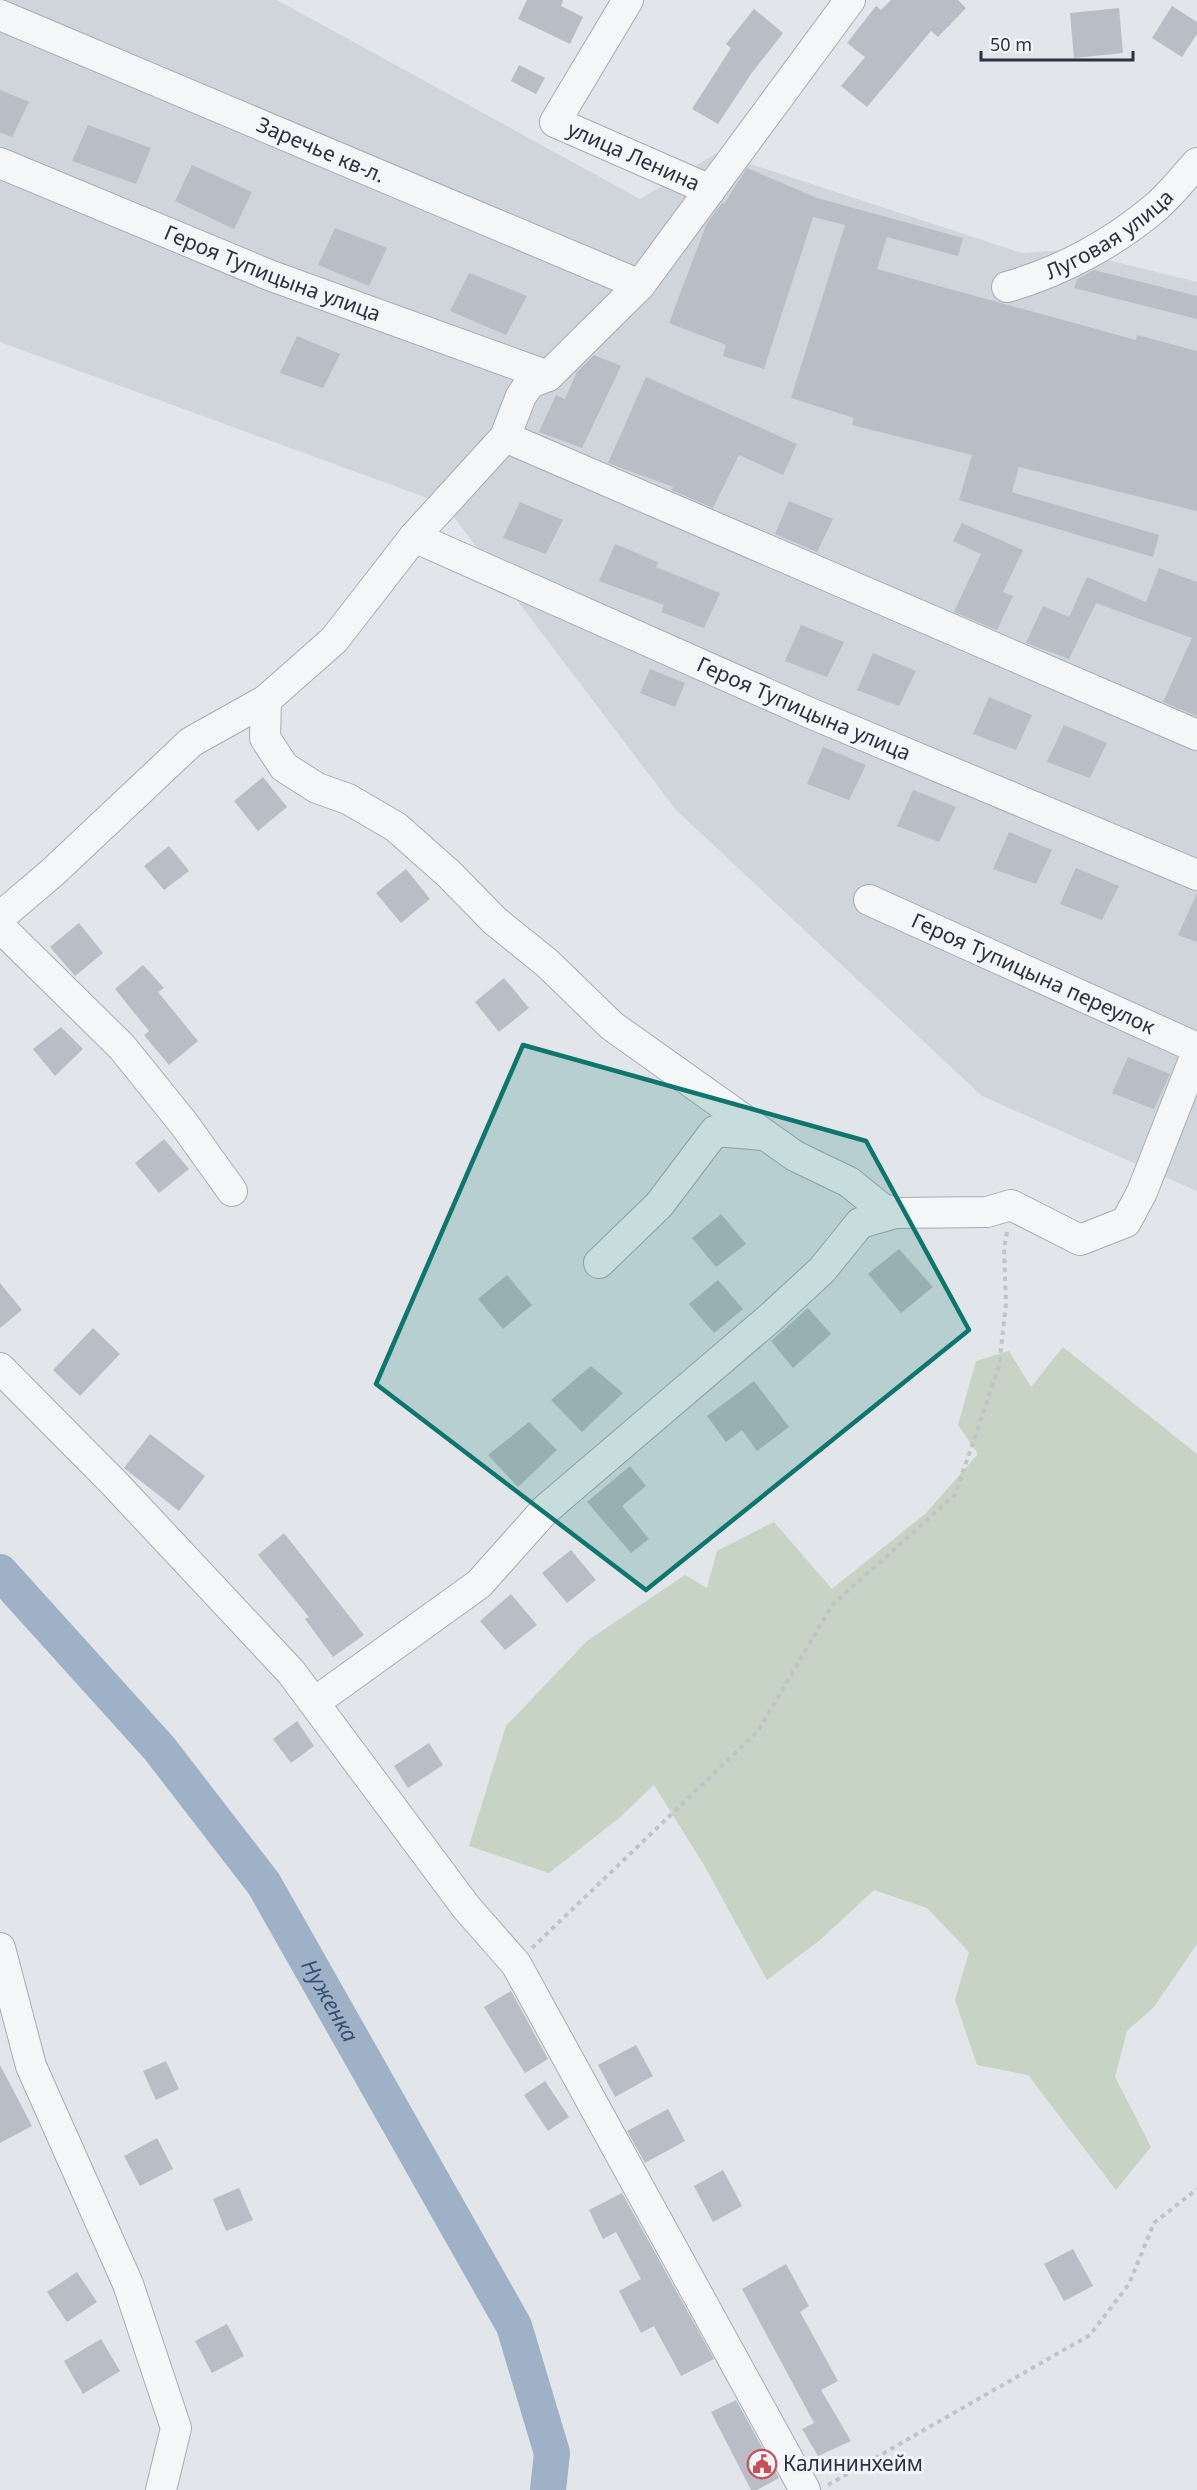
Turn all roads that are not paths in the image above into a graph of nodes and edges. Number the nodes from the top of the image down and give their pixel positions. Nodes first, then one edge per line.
1 (628, 0) edge
2 (850, 0) edge
3 (0, 15) edge
4 (0, 163) edge
5 (1197, 163) edge
6 (710, 190) junction
7 (640, 285) junction
8 (1007, 287) dead end
9 (548, 376) junction
10 (505, 437) junction
11 (414, 537) junction
12 (266, 700) junction
13 (1197, 735) edge
14 (1197, 876) edge
15 (869, 900) dead end
16 (0, 917) edge
17 (0, 927) edge
18 (1197, 1050) edge
19 (764, 1136) junction
20 (232, 1191) dead end
21 (895, 1213) junction
22 (598, 1263) dead end
23 (0, 1368) edge
24 (315, 1702) junction
25 (0, 1948) edge
26 (161, 2490) edge
27 (804, 2490) edge

1 - 6 street, улица Ленина
2 - 6 street, улица Ленина
3 - 7 street, Заречье кв-л.
4 - 9 street, Героя Тупицына улица
5 - 8 street, Луговая улица
6 - 7 street, улица Ленина
7 - 9 street, улица Ленина
9 - 10 street, улица Ленина
10 - 11 street
10 - 13 street
11 - 12 street
11 - 14 street, Героя Тупицына улица
12 - 16 street
12 - 19 street
15 - 18 street, Героя Тупицына переулок
17 - 20 street
18 - 21 street
19 - 21 street
19 - 22 street
21 - 24 street
23 - 24 street
24 - 27 street
25 - 26 street

